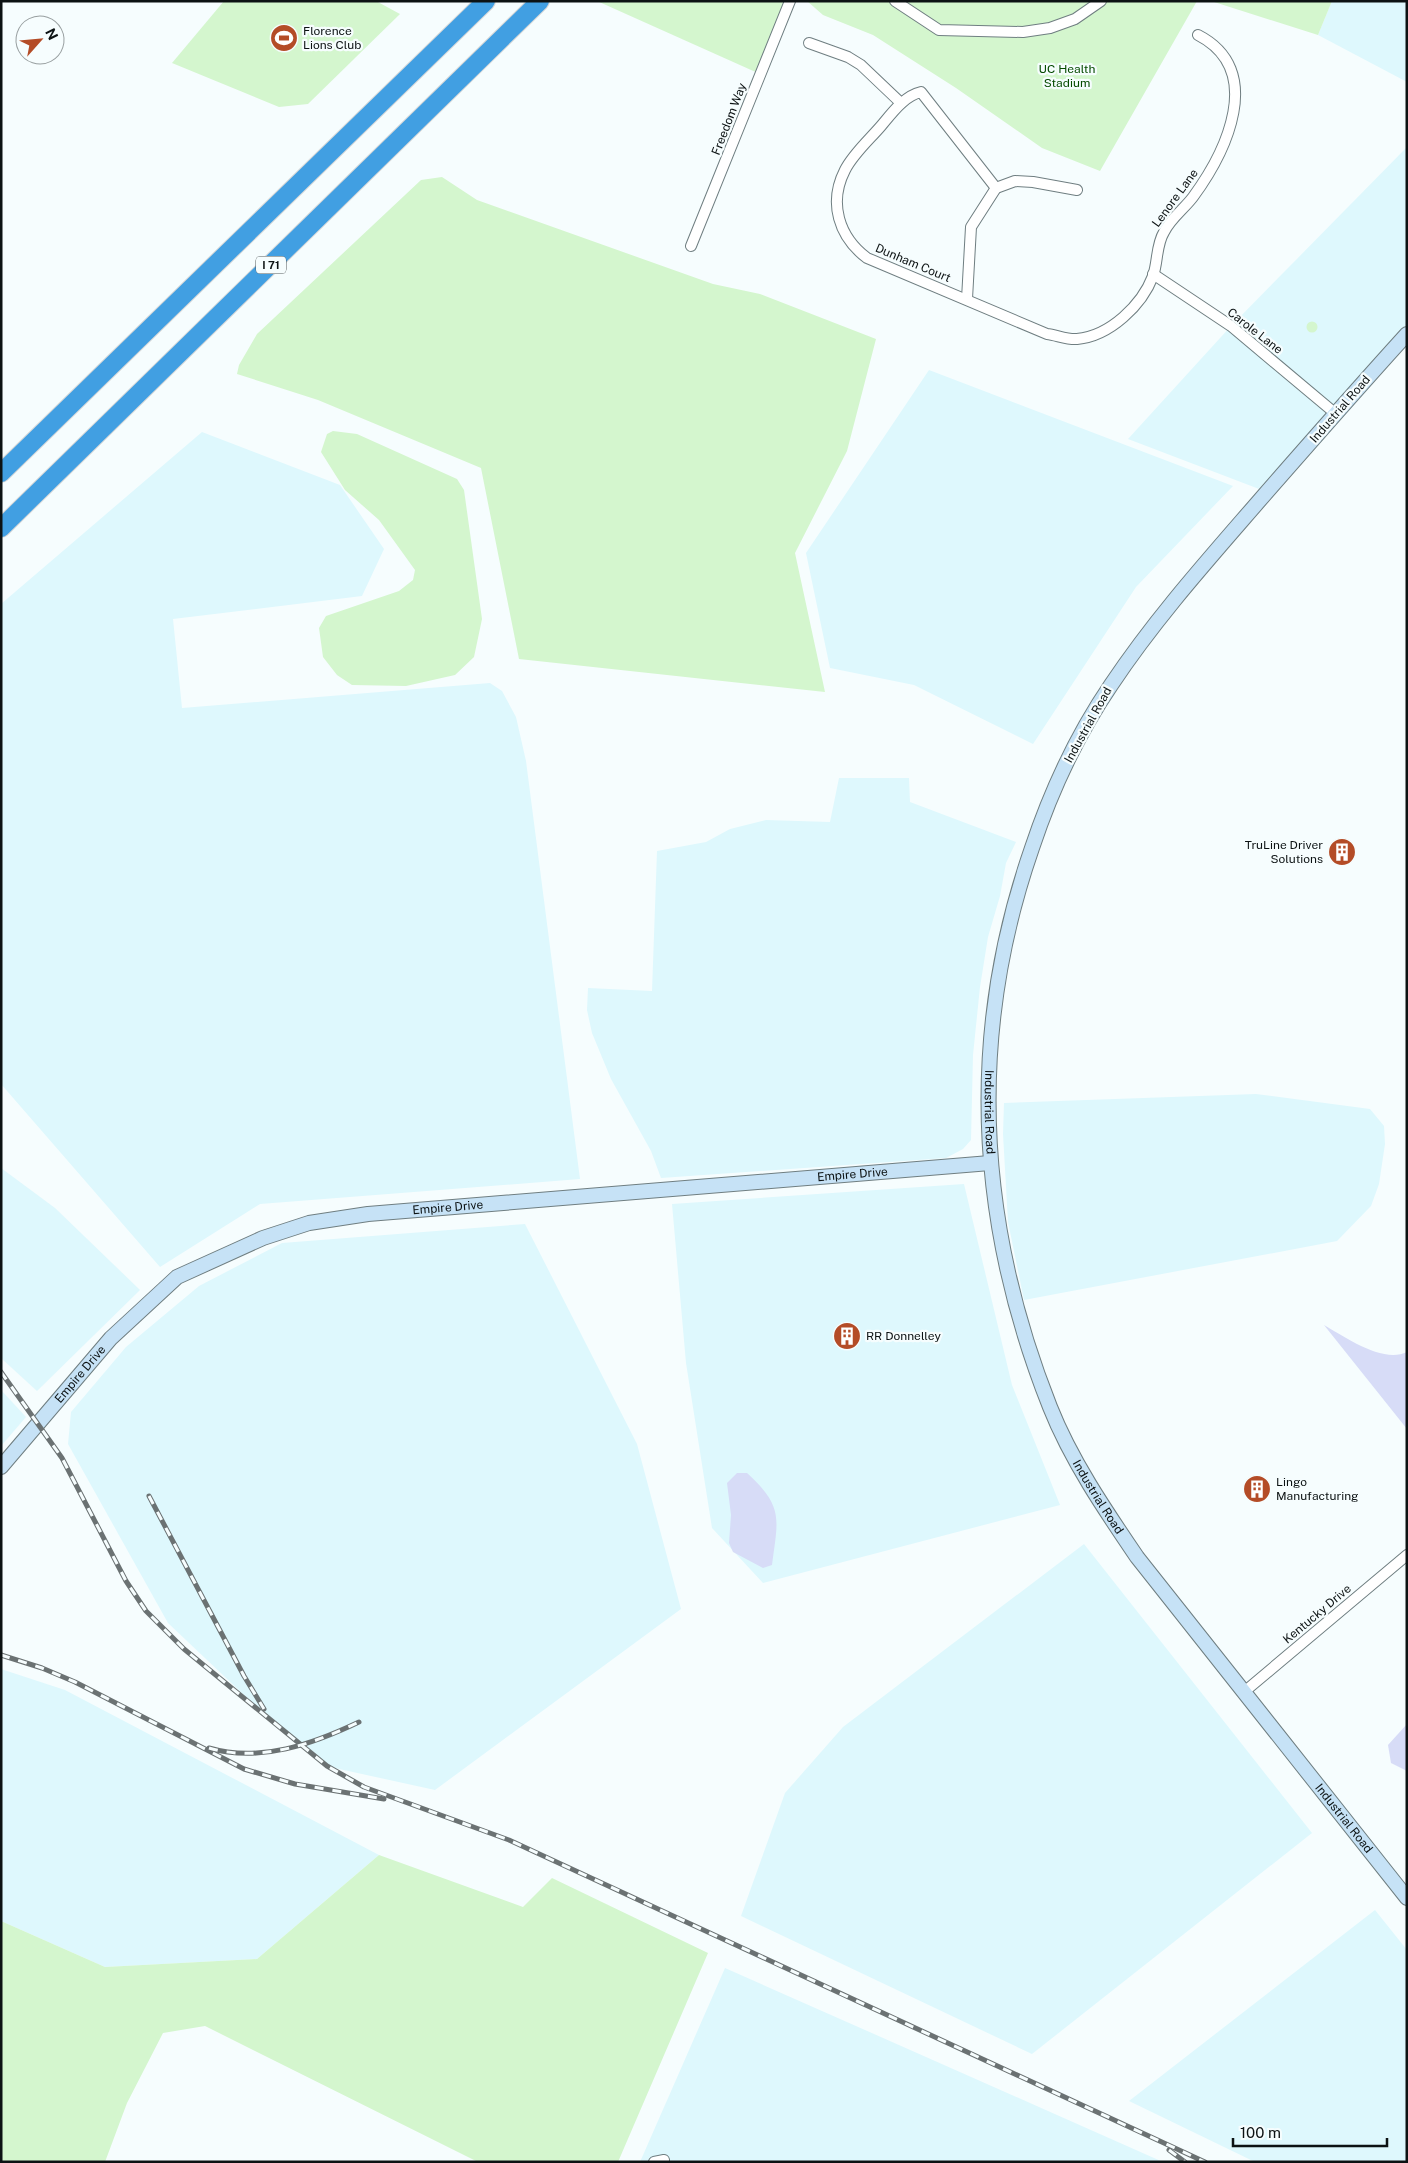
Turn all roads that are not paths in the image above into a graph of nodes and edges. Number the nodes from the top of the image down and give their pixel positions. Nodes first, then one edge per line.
1 (475, 1) edge
2 (486, 1) edge
3 (540, 1) edge
4 (790, 1) edge
5 (895, 1) edge
6 (1101, 1) edge
7 (453, 33) junction
8 (1198, 36) dead end
9 (808, 43) dead end
10 (901, 103) junction
11 (996, 188) junction
12 (1077, 190) dead end
13 (691, 246) dead end
14 (1154, 274) junction
15 (967, 299) junction
16 (1407, 334) edge
17 (1336, 414) junction
18 (1, 472) edge
19 (1, 528) edge
20 (990, 1163) junction
21 (1, 1467) edge
22 (1407, 1555) edge
23 (1244, 1692) junction
24 (1407, 1898) edge

1 - 7 highway
2 - 7 highway
3 - 19 highway, I 71
4 - 13 street, Freedom Way
5 - 6 street
7 - 18 highway
8 - 14 street, Lenore Lane
9 - 10 street
10 - 11 street, Dunham Court
10 - 15 street, Dunham Court
11 - 12 street
11 - 15 street
14 - 15 street, Dunham Court
14 - 17 street, Carole Lane
16 - 17 main road, Industrial Road
17 - 20 main road, Industrial Road
20 - 21 main road, Empire Drive
20 - 23 main road, Industrial Road
22 - 23 street, Kentucky Drive
23 - 24 main road, Industrial Road

